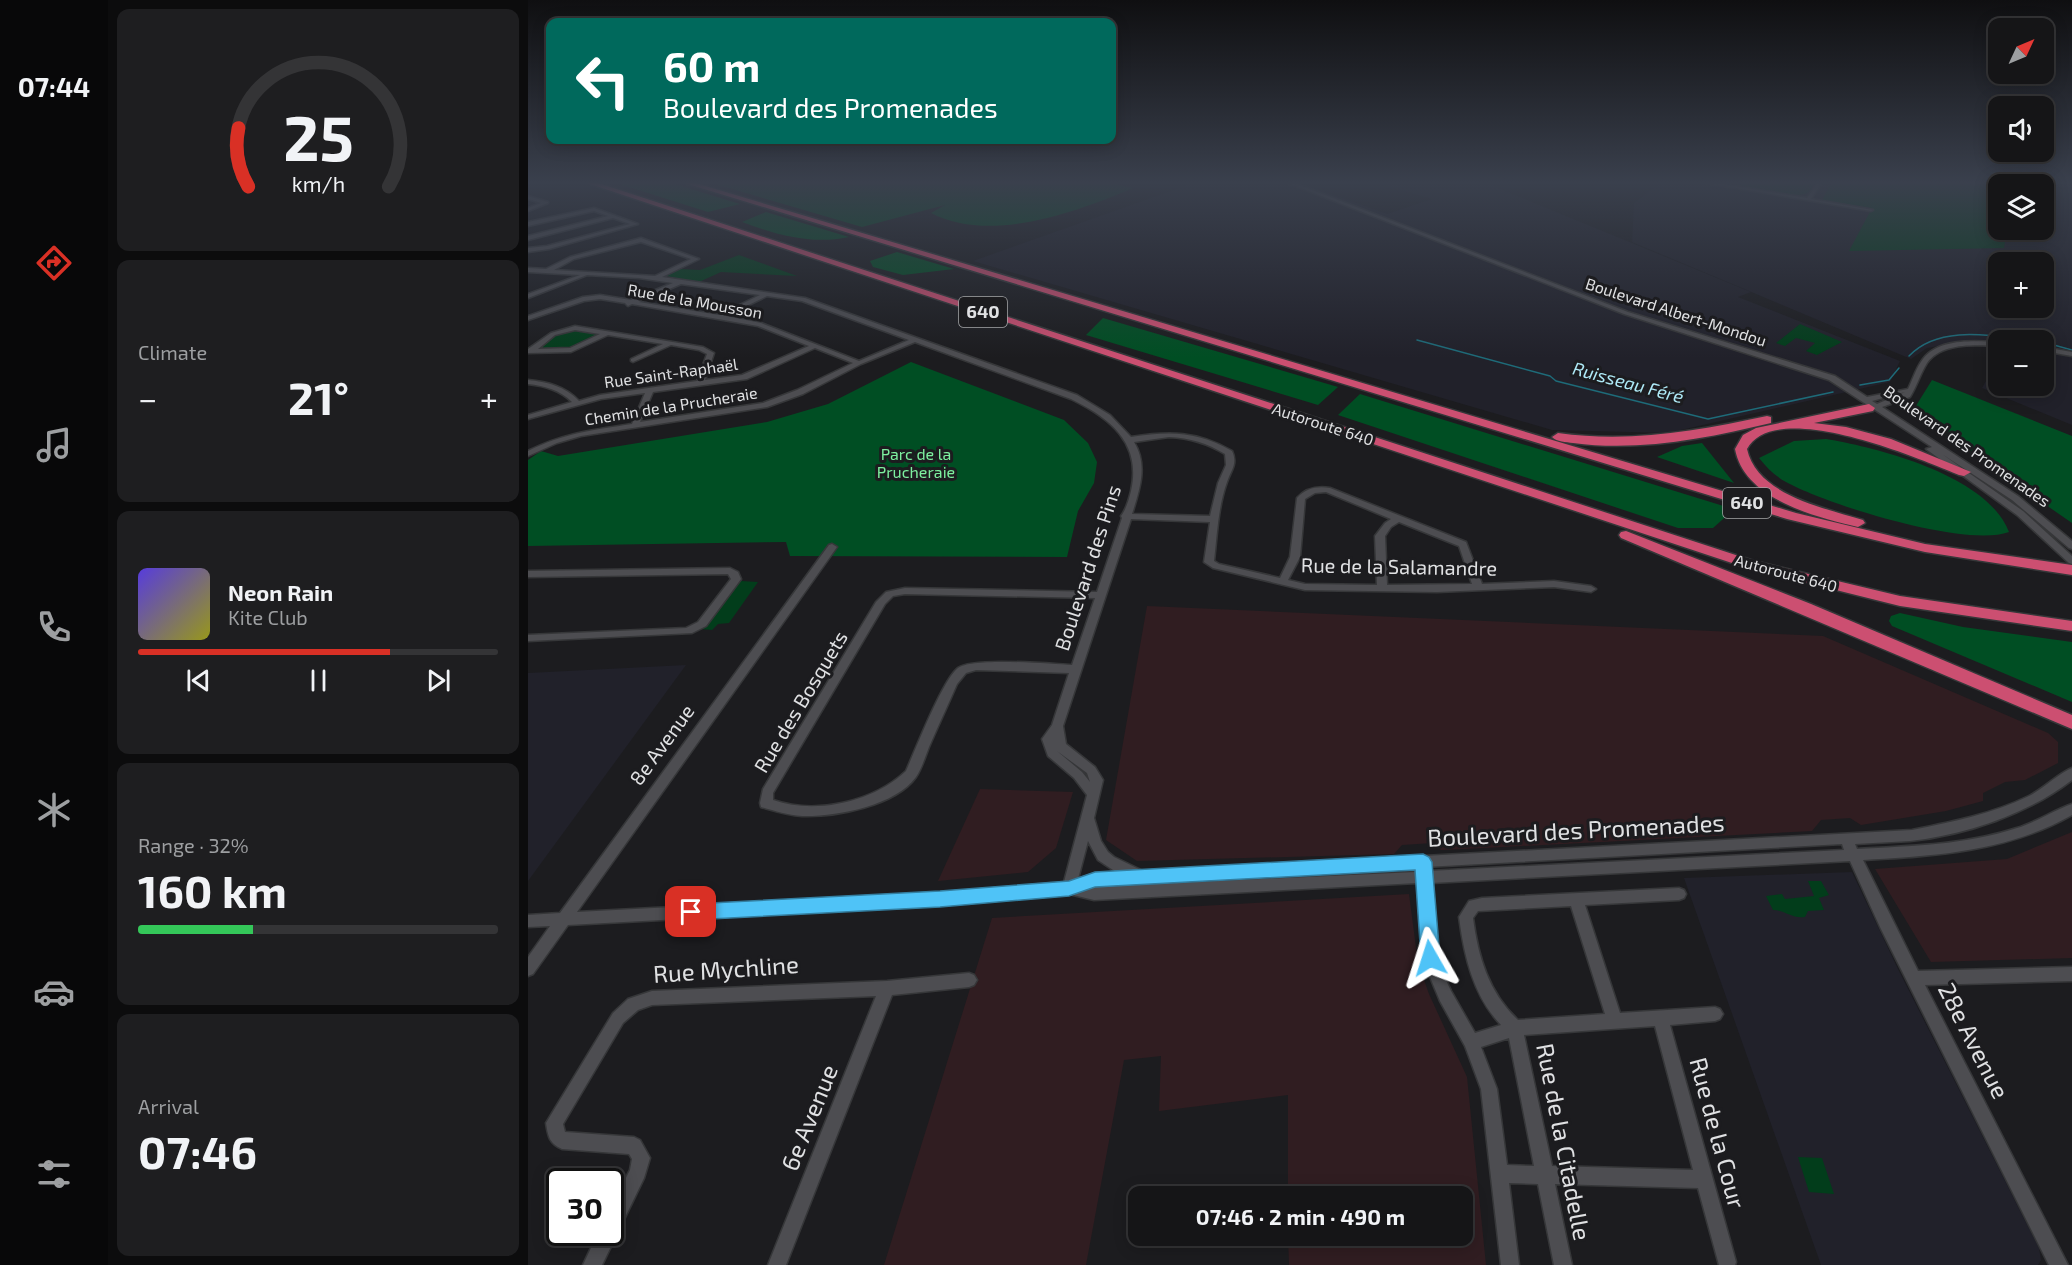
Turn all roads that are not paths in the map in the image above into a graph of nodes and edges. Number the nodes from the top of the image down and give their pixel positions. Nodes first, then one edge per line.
1 (576, 240) edge
2 (764, 240) edge
3 (877, 240) edge
4 (1436, 240) edge
5 (667, 249) junction
6 (528, 250) edge
7 (675, 251) junction
8 (528, 270) edge
9 (547, 271) junction
10 (586, 274) junction
11 (657, 278) junction
12 (680, 282) junction
13 (768, 292) junction
14 (528, 296) edge
15 (627, 304) junction
16 (722, 316) junction
17 (528, 318) edge
18 (608, 333) junction
19 (916, 339) junction
20 (671, 343) junction
21 (1988, 344) edge
22 (814, 346) junction
23 (529, 351) edge
24 (2054, 351) edge
25 (2072, 354) edge
26 (633, 360) dead end
27 (859, 363) junction
28 (528, 382) edge
29 (700, 383) junction
30 (650, 390) junction
31 (576, 402) junction
32 (1869, 404) junction
33 (1448, 412) junction
34 (528, 417) edge
35 (635, 424) junction
36 (1782, 426) junction
37 (1130, 441) junction
38 (528, 454) edge
39 (1964, 472) junction
40 (1515, 487) junction
41 (1125, 516) junction
42 (1398, 518) junction
43 (1214, 519) junction
44 (2072, 546) edge
45 (832, 547) dead end
46 (2072, 561) edge
47 (2052, 568) junction
48 (2072, 570) edge
49 (528, 574) edge
50 (1283, 581) junction
51 (1382, 587) junction
52 (1478, 588) junction
53 (1591, 589) dead end
54 (1099, 596) junction
55 (2072, 626) edge
56 (528, 638) edge
57 (1076, 669) junction
58 (2072, 722) edge
59 (2072, 773) edge
60 (2072, 809) edge
61 (1087, 815) junction
62 (1846, 839) junction
63 (1853, 855) junction
64 (1423, 869) junction
65 (1145, 877) junction
66 (1069, 888) junction
67 (1679, 894) dead end
68 (1576, 899) junction
69 (563, 919) junction
70 (528, 921) edge
71 (528, 969) edge
72 (2072, 974) edge
73 (1915, 978) junction
74 (969, 980) dead end
75 (887, 988) junction
76 (1715, 1014) dead end
77 (1660, 1017) junction
78 (1616, 1021) junction
79 (1515, 1028) junction
80 (1471, 1042) junction
81 (1500, 1174) junction
82 (1545, 1176) junction
83 (1704, 1179) junction
84 (624, 1202) edge
85 (602, 1246) edge
86 (1727, 1262) dead end
87 (592, 1265) edge
88 (777, 1265) edge
89 (1510, 1265) edge
90 (1563, 1265) edge
91 (2059, 1265) edge

1 - 6 street
2 - 40 highway, Autoroute 640 / 640
3 - 33 highway, 640
4 - 32 street, Boulevard Albert-Mondou
5 - 7 street
5 - 7 street
5 - 9 street
7 - 11 street
8 - 9 street, Boulevard des Pins
9 - 10 street, Boulevard des Pins
10 - 11 street, Boulevard des Pins
10 - 14 street
11 - 12 street, Boulevard des Pins
12 - 13 street, Boulevard des Pins
12 - 15 street
13 - 16 street
13 - 19 street, Boulevard des Pins
15 - 16 street, Rue de la Mousson
15 - 17 street, Rue de la Mousson
16 - 22 street, Rue de la Mousson
18 - 20 street
18 - 23 street
18 - 23 street
19 - 27 street, Chemin de la Prucheraie
19 - 37 street, Boulevard des Pins
20 - 26 street
20 - 29 street
21 - 32 street
22 - 27 street, Rue de la Mousson
22 - 29 street, Rue Saint-Raphaël
24 - 25 street
27 - 35 street, Chemin de la Prucheraie
28 - 31 street
29 - 30 street, Rue Saint-Raphaël
30 - 31 street, Rue Saint-Raphaël
30 - 35 street
31 - 34 street, Rue Saint-Raphaël
32 - 33 highway
32 - 36 highway
32 - 39 street, Boulevard des Promenades
32 - 44 street, Boulevard des Promenades
33 - 47 highway, 640
35 - 38 street, Chemin de la Prucheraie
36 - 39 highway
36 - 47 highway
37 - 41 street, Boulevard des Pins
37 - 43 street, Rue de la Salamandre
39 - 46 street, Boulevard des Promenades
40 - 55 highway, Autoroute 640 / 640
40 - 58 highway
41 - 43 street
41 - 54 street, Boulevard des Pins
42 - 50 street
42 - 51 street
42 - 52 street
43 - 50 street, Rue de la Salamandre
45 - 69 street, 8e Avenue
47 - 48 highway, 640
49 - 56 street
50 - 51 street, Rue de la Salamandre
51 - 52 street, Rue de la Salamandre
52 - 53 street, Rue de la Salamandre
54 - 57 street, Boulevard des Pins
54 - 57 street, Rue des Bosquets
57 - 61 street, Boulevard des Pins
59 - 62 street, Boulevard des Promenades
60 - 63 street, Boulevard des Promenades
61 - 65 street
61 - 66 street, Boulevard des Pins
62 - 63 street, 28e Avenue
62 - 64 street, Boulevard des Promenades
63 - 64 street, Boulevard des Promenades
63 - 73 street, 28e Avenue
64 - 65 street, Boulevard des Promenades
64 - 66 street, Boulevard des Promenades
64 - 80 street
65 - 66 street, Boulevard des Promenades
66 - 69 street, Boulevard des Promenades
67 - 68 street
68 - 78 street
68 - 79 street
69 - 70 street, Boulevard des Promenades
69 - 71 street, 8e Avenue
72 - 73 street
73 - 91 street, 28e Avenue
74 - 75 street, Rue Mychline
75 - 84 street, Rue Mychline
75 - 88 street, 6e Avenue
76 - 77 street
77 - 78 street
77 - 83 street, Rue de la Cour
78 - 79 street
79 - 80 street
79 - 82 street, Rue de la Citadelle
80 - 81 street
81 - 82 street
81 - 89 street
82 - 83 street
82 - 90 street, Rue de la Citadelle
83 - 86 street, Rue de la Cour
85 - 87 street

